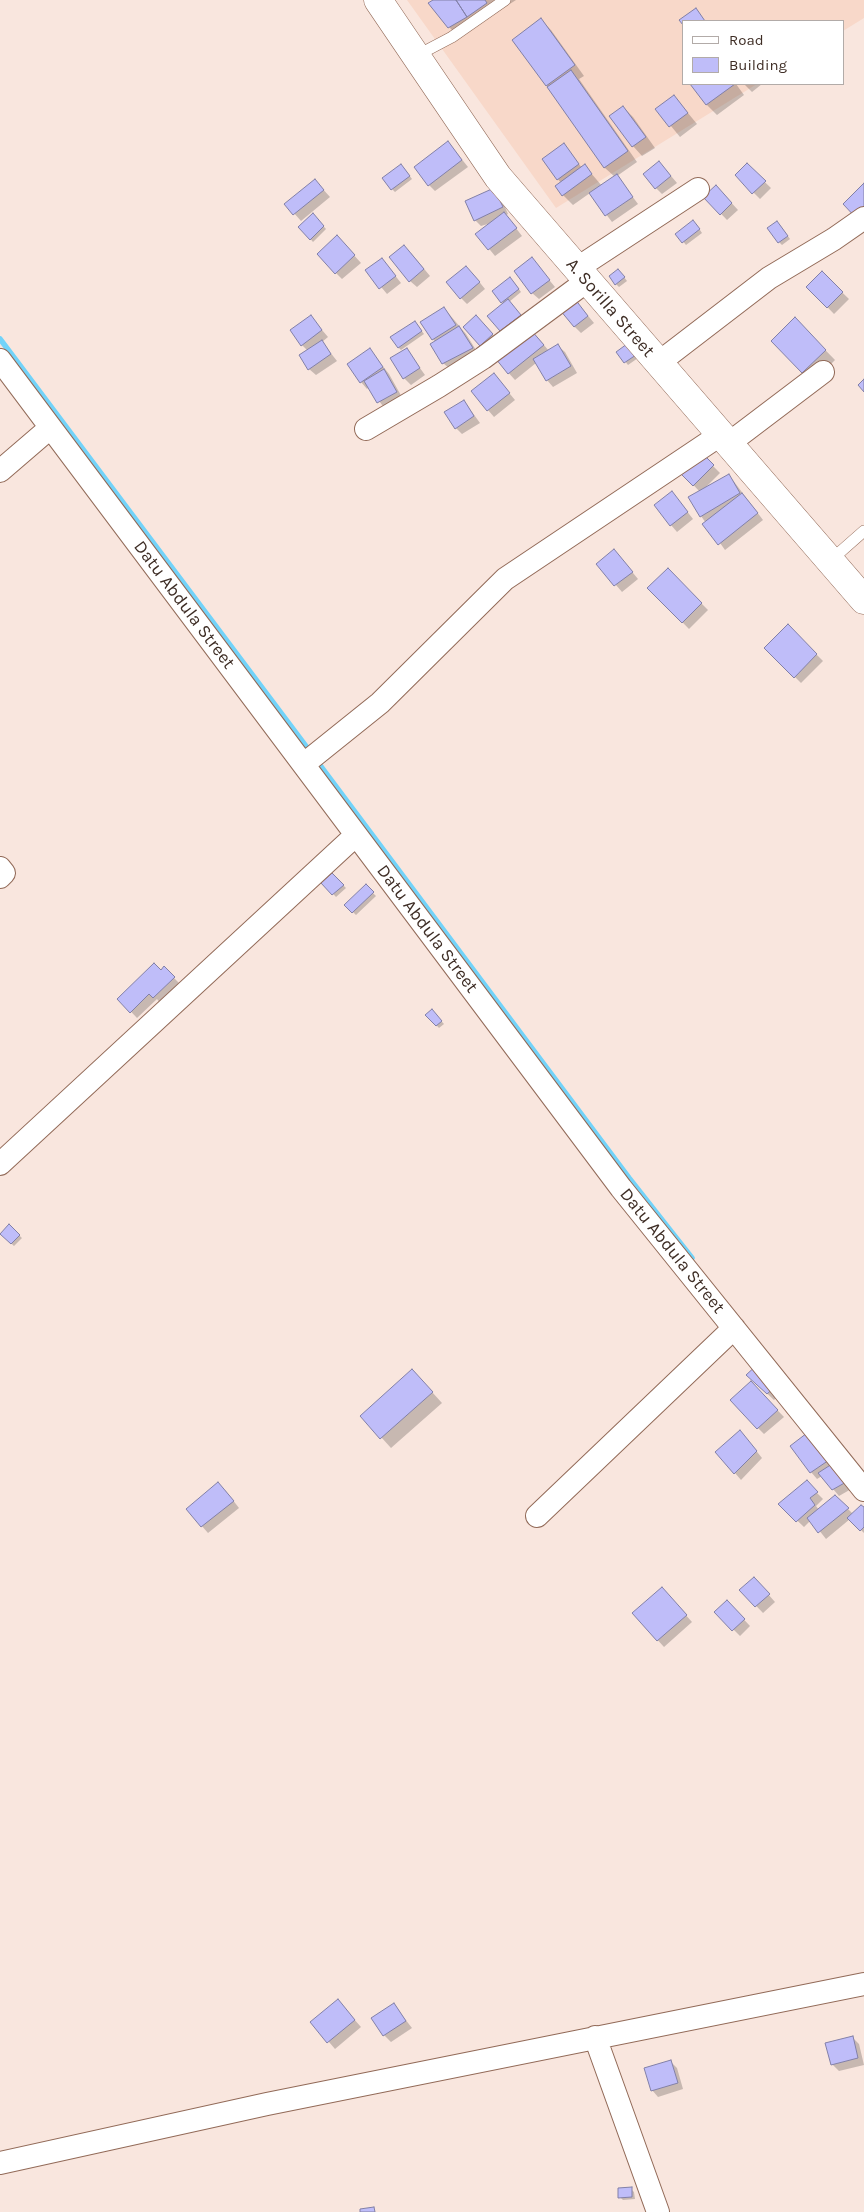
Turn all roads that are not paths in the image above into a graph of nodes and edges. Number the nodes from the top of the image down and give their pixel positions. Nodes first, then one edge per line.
1 (378, 0) edge
2 (505, 0) edge
3 (416, 56) junction
4 (698, 189) dead end
5 (864, 218) edge
6 (581, 275) junction
7 (0, 360) edge
8 (657, 364) junction
9 (823, 372) dead end
10 (50, 428) junction
11 (366, 429) dead end
12 (724, 440) junction
13 (0, 471) edge
14 (864, 530) edge
15 (831, 560) junction
16 (864, 600) edge
17 (304, 764) junction
18 (356, 834) junction
19 (0, 868) edge
20 (0, 877) edge
21 (0, 1164) edge
22 (734, 1328) junction
23 (864, 1490) edge
24 (537, 1516) dead end
25 (864, 1984) edge
26 (594, 2038) junction
27 (0, 2163) edge
28 (658, 2212) edge

1 - 3 street, A. Sorilla Street
2 - 3 lane
3 - 6 street, A. Sorilla Street
4 - 6 street
5 - 8 street
6 - 8 street, A. Sorilla Street
6 - 11 street
7 - 10 street, Datu Abdula Street
8 - 12 street, A. Sorilla Street
9 - 12 street
10 - 13 street
10 - 17 street, Datu Abdula Street
12 - 15 street, A. Sorilla Street
12 - 17 street
14 - 15 lane
15 - 16 street, A. Sorilla Street
17 - 18 street, Datu Abdula Street
18 - 21 street
18 - 22 street, Datu Abdula Street
19 - 20 street
22 - 23 street, Datu Abdula Street
22 - 24 street
25 - 26 street
26 - 27 street
26 - 28 street

